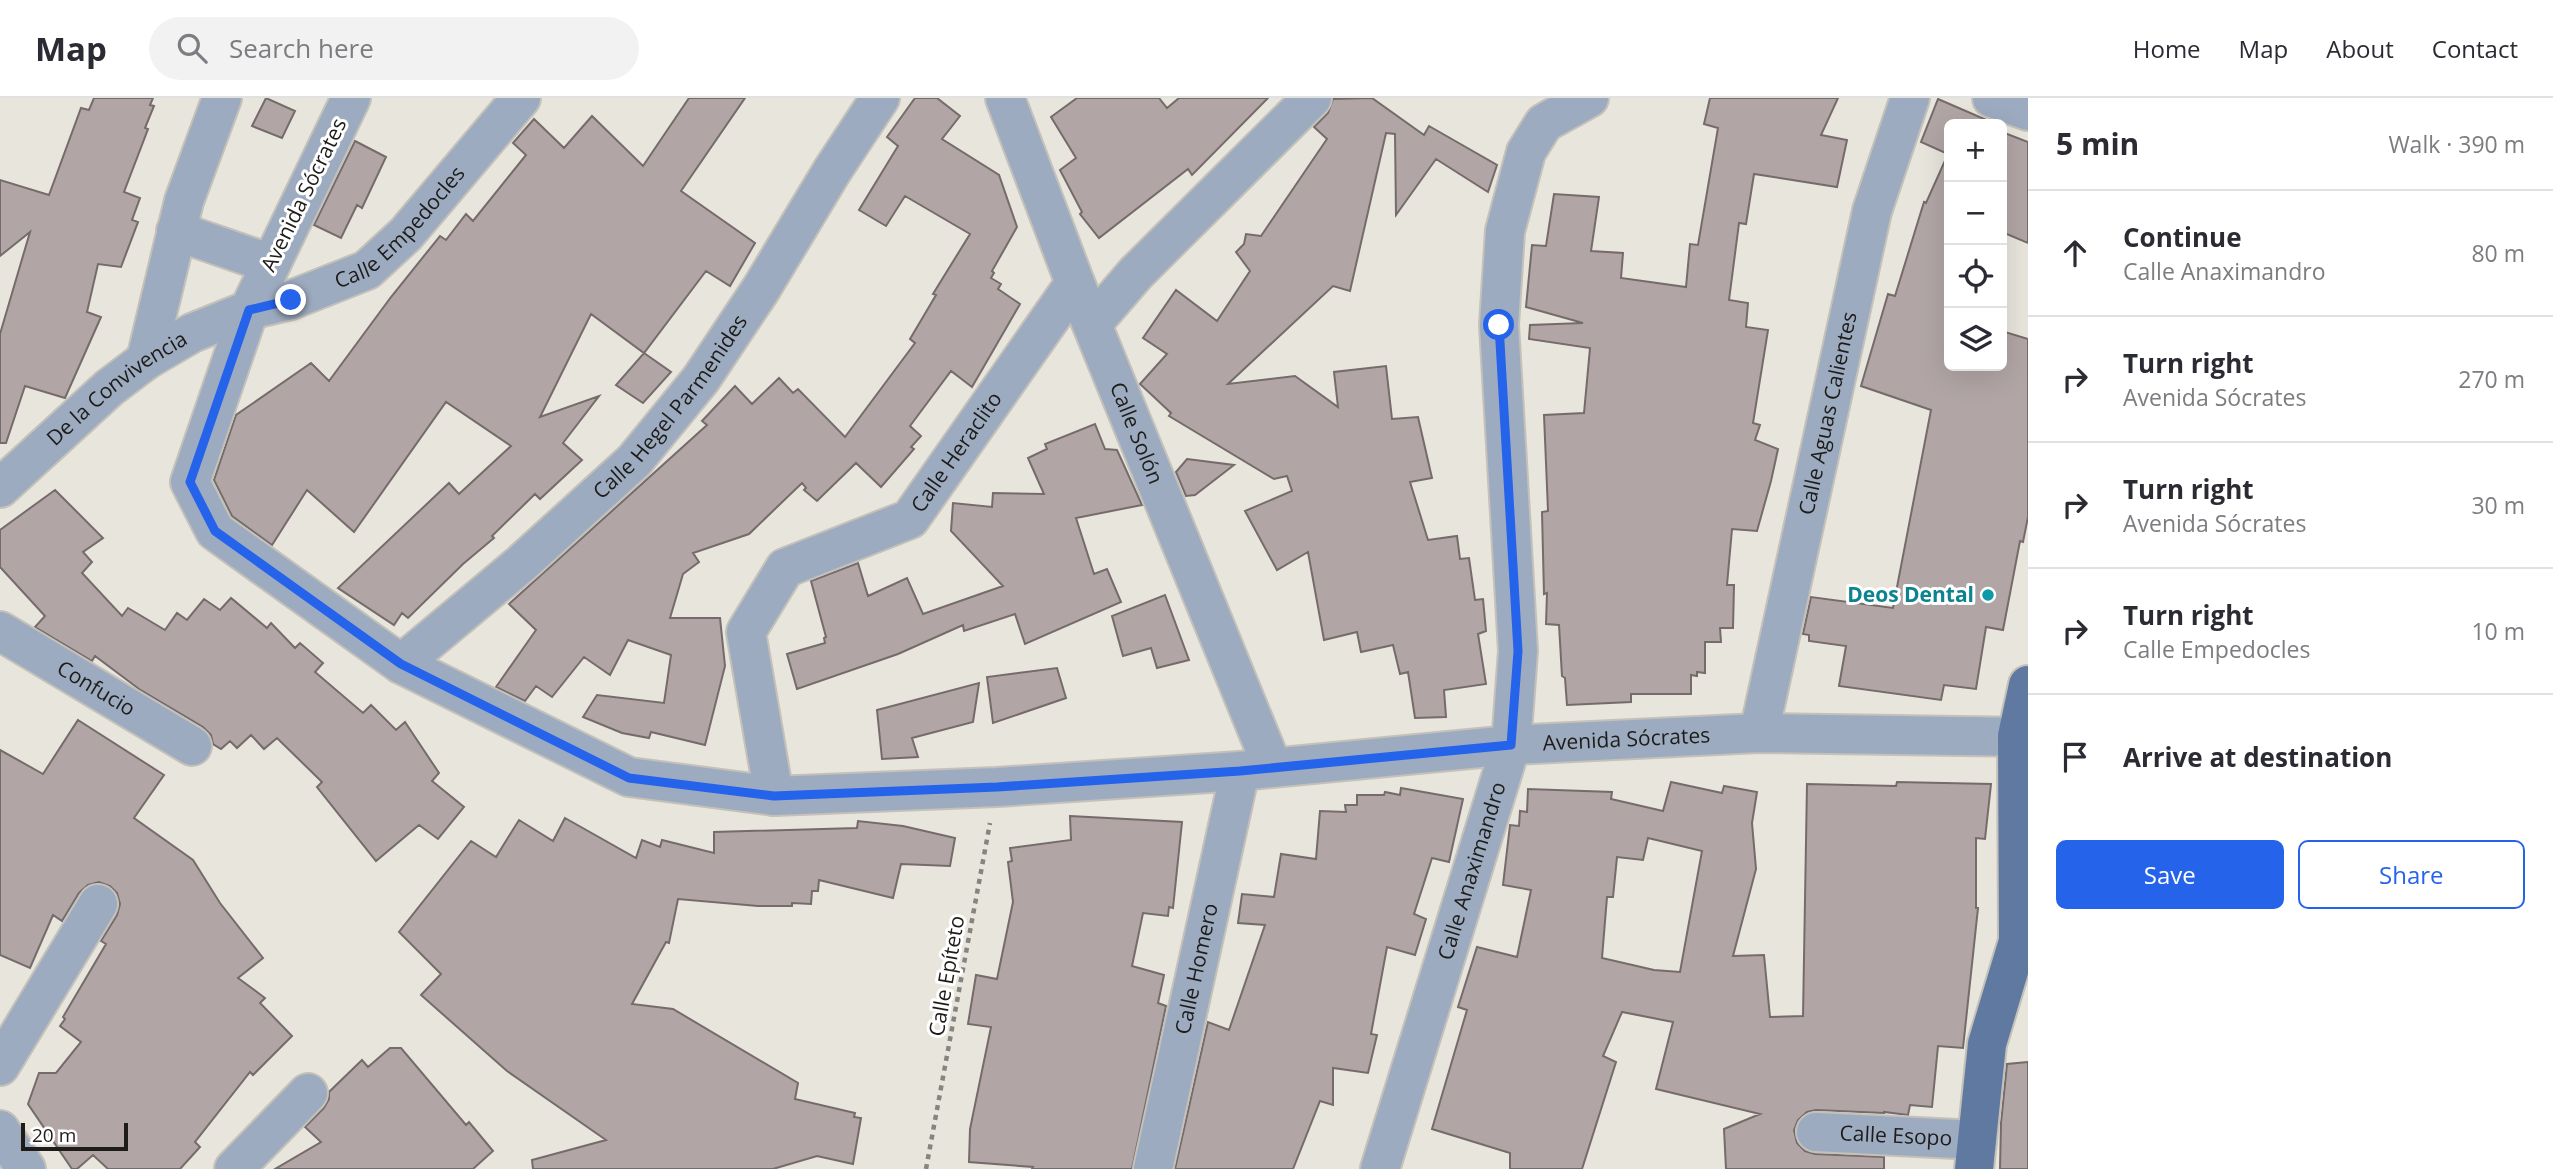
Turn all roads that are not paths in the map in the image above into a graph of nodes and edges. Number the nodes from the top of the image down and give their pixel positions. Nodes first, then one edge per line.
1 (222, 98) edge
2 (351, 98) edge
3 (521, 98) edge
4 (880, 98) edge
5 (1005, 98) edge
6 (1312, 98) edge
7 (1589, 98) edge
8 (1910, 98) edge
9 (1992, 98) edge
10 (2028, 111) edge
11 (176, 231) junction
12 (271, 264) junction
13 (1074, 283) junction
14 (249, 310) junction
15 (1092, 324) junction
16 (146, 359) junction
17 (0, 488) edge
18 (0, 631) edge
19 (401, 664) junction
20 (2028, 685) edge
21 (1759, 733) junction
22 (2023, 737) edge
23 (1511, 745) junction
24 (192, 746) dead end
25 (1256, 768) junction
26 (774, 796) junction
27 (98, 904) dead end
28 (2023, 952) edge
29 (0, 1066) edge
30 (308, 1093) dead end
31 (0, 1130) edge
32 (1816, 1132) dead end
33 (1975, 1154) edge
34 (26, 1169) edge
35 (234, 1169) edge
36 (1153, 1169) edge
37 (1380, 1169) edge

1 - 11 street
2 - 12 street, Avenida Sócrates
3 - 14 street, Calle Empedocles
4 - 19 street, Calle Hegel Parmenides
5 - 13 street, Calle Solón
6 - 15 street
7 - 23 street, Calle Anaximandro
8 - 21 street, Calle Aguas Calientes
9 - 10 street
11 - 12 street
11 - 16 street
12 - 14 street, Avenida Sócrates
13 - 15 street, Calle Solón
13 - 26 street, Calle Heraclito
14 - 16 street, De la Convivencia
14 - 19 street, Avenida Sócrates
15 - 25 street, Calle Solón
16 - 17 street, De la Convivencia
18 - 24 street, Confucio
19 - 26 street, Avenida Sócrates
20 - 22 main road
21 - 22 street, Avenida Sócrates
21 - 23 street, Avenida Sócrates
22 - 28 main road
23 - 25 street, Avenida Sócrates
23 - 37 street, Calle Anaximandro
25 - 26 street, Avenida Sócrates
25 - 36 street, Calle Homero
27 - 29 street
28 - 33 main road
30 - 35 street
31 - 34 street
32 - 33 street, Calle Esopo

